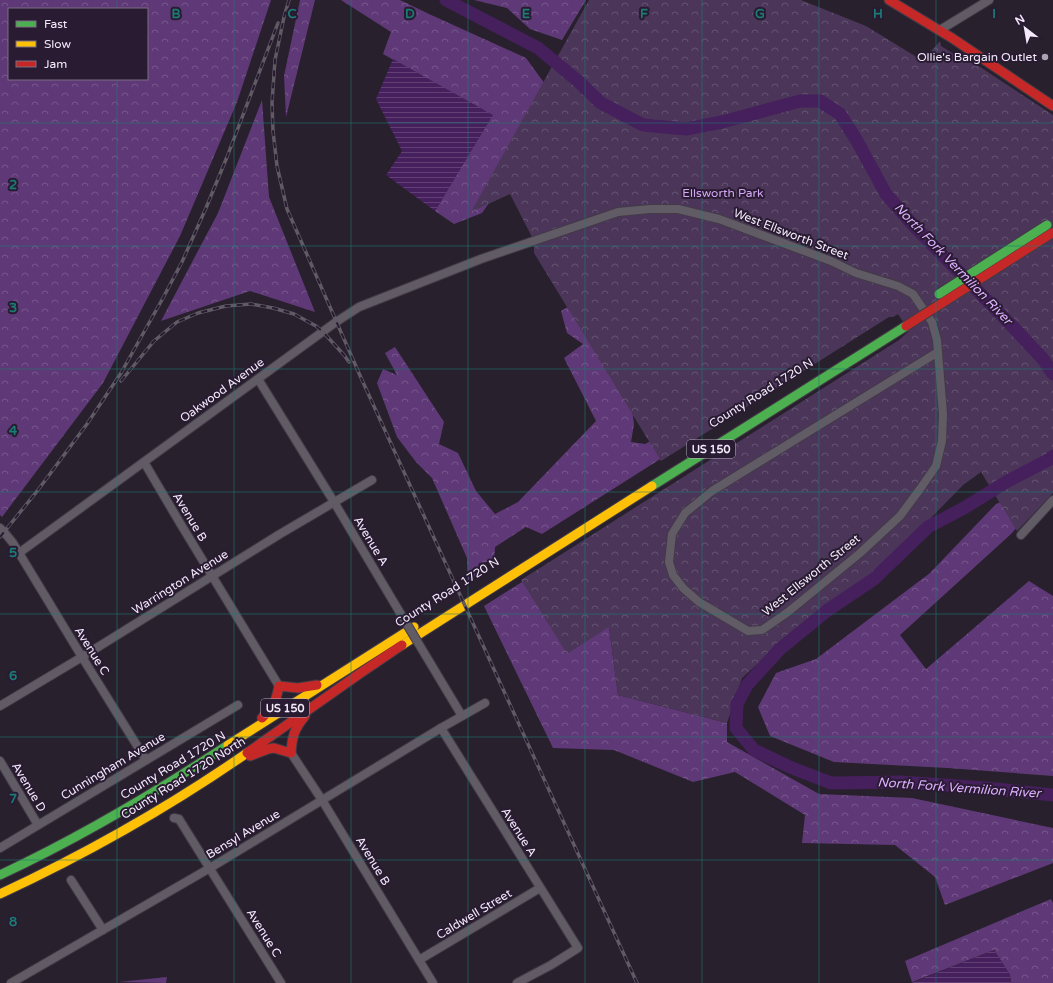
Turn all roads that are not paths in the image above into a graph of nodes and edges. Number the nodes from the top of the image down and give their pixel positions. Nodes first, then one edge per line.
1 (889, 0) edge
2 (990, 0) edge
3 (940, 30) junction
4 (1053, 106) edge
5 (1051, 228) edge
6 (481, 259) joint
7 (903, 323) junction
8 (938, 352) junction
9 (258, 379) junction
10 (144, 462) junction
11 (372, 480) dead end
12 (1053, 500) edge
13 (334, 502) junction
14 (0, 528) edge
15 (1021, 535) dead end
16 (19, 553) junction
17 (212, 576) junction
18 (82, 657) junction
19 (328, 682) junction
20 (279, 686) junction
21 (485, 704) dead end
22 (238, 705) dead end
23 (314, 705) junction
24 (0, 706) edge
25 (462, 716) junction
26 (441, 728) junction
27 (238, 739) junction
28 (291, 753) junction
29 (146, 760) junction
30 (235, 761) junction
31 (0, 762) edge
32 (322, 800) junction
33 (174, 818) dead end
34 (38, 825) junction
35 (0, 848) edge
36 (210, 868) junction
37 (0, 875) edge
38 (71, 880) dead end
39 (540, 888) junction
40 (0, 894) edge
41 (103, 930) junction
42 (419, 960) junction
43 (10, 983) edge
44 (281, 983) edge
45 (433, 983) edge
46 (517, 983) edge

1 - 3 main road
2 - 3 street
3 - 4 main road
5 - 7 main road, US 150, bridge
6 - 8 street, West Ellsworth Street
6 - 9 street, Oakwood Avenue
7 - 19 main road, County Road 1720 N / US 150
7 - 23 main road, County Road 1720 N / US 150
8 - 8 street, West Ellsworth Street
9 - 10 street, Oakwood Avenue
9 - 13 street, Avenue A
10 - 16 street, Oakwood Avenue
10 - 17 street, Avenue B
11 - 13 street, Warrington Avenue
12 - 15 street
13 - 17 street, Warrington Avenue
13 - 25 street, Avenue A, bridge
14 - 16 street
16 - 18 street, Avenue C
17 - 18 street, Warrington Avenue
17 - 20 street, Avenue B
18 - 24 street, Warrington Avenue
18 - 29 street, Avenue C
19 - 20 main road
19 - 27 main road, County Road 1720 N / US 150
20 - 27 main road
21 - 25 street, Bensyl Avenue
22 - 29 street, Cunningham Avenue
23 - 28 main road
23 - 30 main road, County Road 1720 North / US 150
25 - 26 street, Bensyl Avenue
26 - 32 street, Bensyl Avenue
26 - 39 street, Avenue A
27 - 37 main road, County Road 1720 N / US 150
28 - 30 main road
28 - 32 street, Avenue B
29 - 34 street, Cunningham Avenue
30 - 40 main road, County Road 1720 North / US 150
31 - 34 street, Avenue D
32 - 36 street, Bensyl Avenue
32 - 42 street, Avenue B
33 - 36 street, Avenue C
34 - 35 street, Cunningham Avenue
36 - 41 street, Bensyl Avenue
36 - 44 street, Avenue C
38 - 41 street
39 - 42 street, Caldwell Street
39 - 46 street, Avenue A
41 - 43 street, Bensyl Avenue
42 - 45 street, Avenue B

